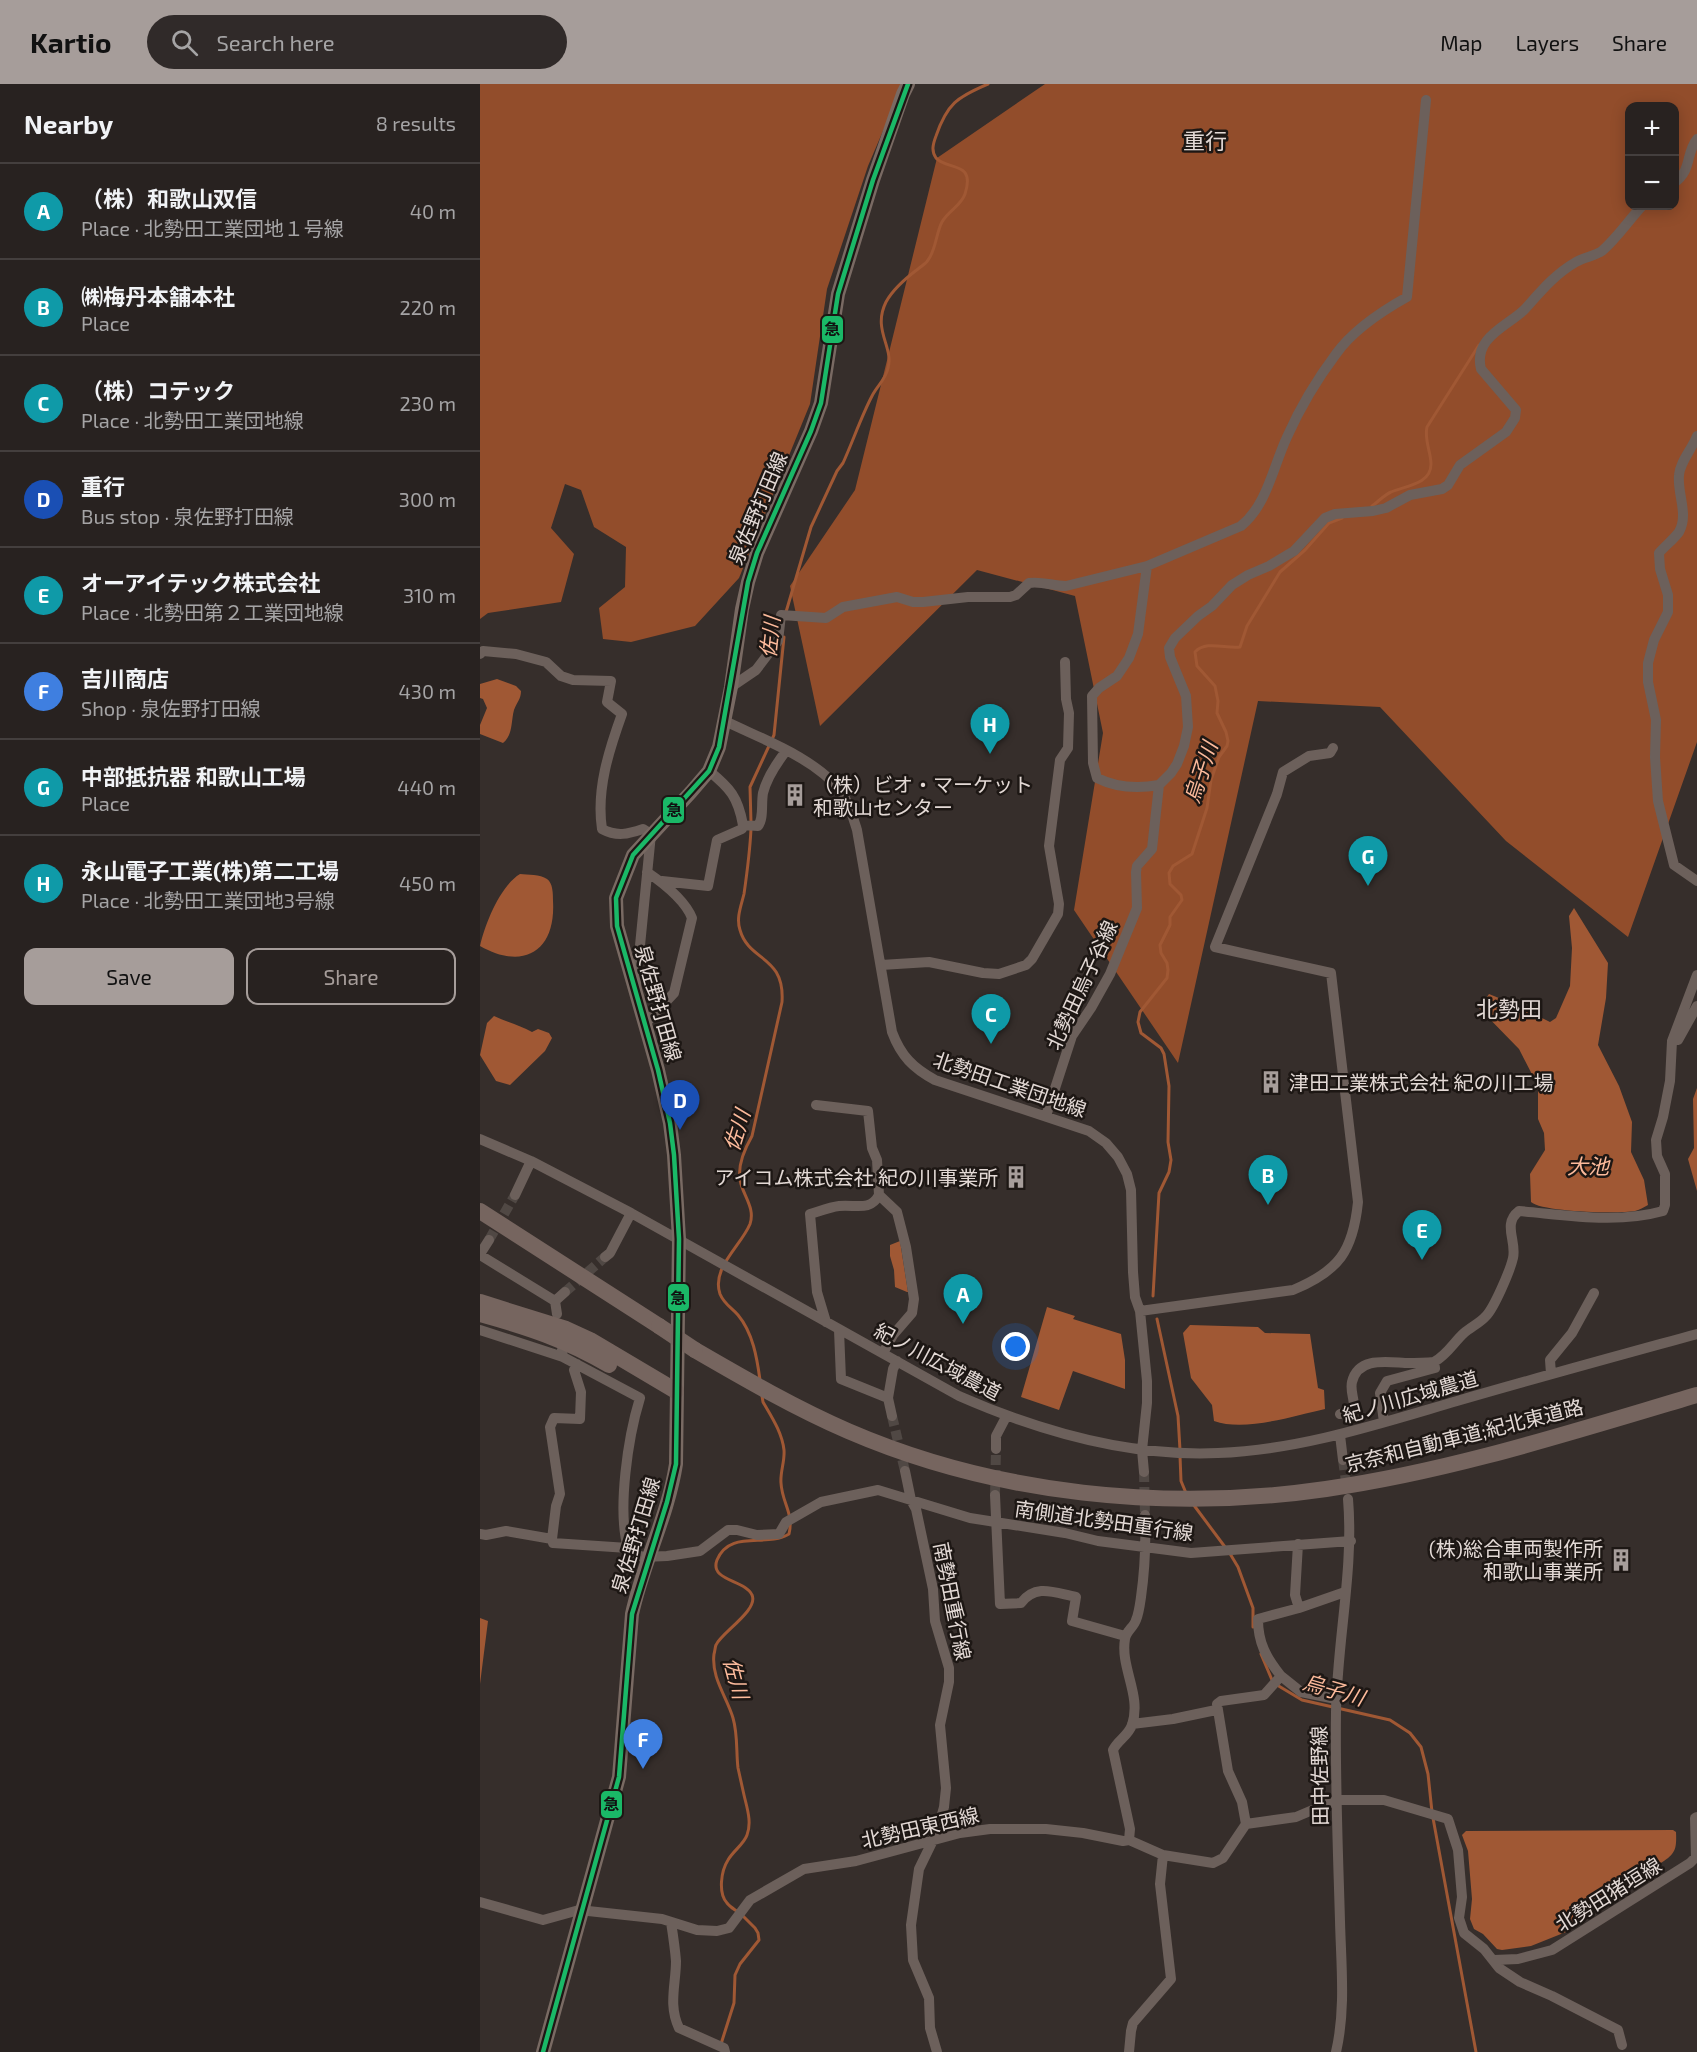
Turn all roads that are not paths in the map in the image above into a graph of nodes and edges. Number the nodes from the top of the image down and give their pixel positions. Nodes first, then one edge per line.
1 (908, 84) edge
2 (1426, 100) dead end
3 (1697, 139) edge
4 (1679, 178) edge
5 (1638, 210) edge
6 (1697, 436) edge
7 (1147, 566) junction
8 (480, 654) edge
9 (1065, 662) dead end
10 (731, 687) junction
11 (725, 721) junction
12 (1333, 748) dead end
13 (782, 749) junction
14 (709, 771) junction
15 (1159, 785) junction
16 (748, 826) junction
17 (651, 834) junction
18 (647, 872) junction
19 (662, 881) junction
20 (1697, 881) edge
21 (881, 965) junction
22 (1697, 975) edge
23 (635, 993) junction
24 (1697, 1006) edge
25 (645, 1024) junction
26 (1671, 1054) junction
27 (816, 1105) dead end
28 (1046, 1116) junction
29 (480, 1139) edge
30 (531, 1161) junction
31 (515, 1195) tunnel mouth
32 (879, 1196) junction
33 (480, 1198) edge
34 (480, 1211) edge
35 (631, 1213) junction
36 (480, 1219) edge
37 (679, 1239) junction
38 (489, 1240) tunnel mouth
39 (480, 1255) edge
40 (605, 1257) tunnel mouth
41 (557, 1262) junction
42 (565, 1292) tunnel mouth
43 (1594, 1293) dead end
44 (555, 1301) junction
45 (480, 1302) edge
46 (1140, 1311) junction
47 (638, 1313) junction
48 (480, 1314) edge
49 (556, 1314) dead end
50 (826, 1322) junction
51 (480, 1330) edge
52 (839, 1330) junction
53 (1697, 1335) edge
54 (883, 1353) junction
55 (897, 1361) junction
56 (1434, 1362) junction
57 (577, 1365) junction
58 (1551, 1374) junction
59 (676, 1391) junction
60 (1697, 1395) edge
61 (888, 1398) junction
62 (1340, 1414) dead end
63 (892, 1416) tunnel mouth
64 (1006, 1417) junction
65 (1384, 1422) junction
66 (1340, 1435) junction
67 (996, 1449) tunnel mouth
68 (1142, 1450) junction
69 (1343, 1460) tunnel mouth
70 (904, 1471) tunnel mouth
71 (1144, 1472) tunnel mouth
72 (995, 1495) tunnel mouth
73 (1348, 1499) tunnel mouth
74 (911, 1500) junction
75 (1145, 1515) tunnel mouth
76 (995, 1522) junction
77 (480, 1534) edge
78 (552, 1539) junction
79 (1351, 1540) junction
80 (1298, 1544) junction
81 (1146, 1545) junction
82 (628, 1548) junction
83 (649, 1557) junction
84 (1345, 1592) junction
85 (1299, 1608) junction
86 (1125, 1636) junction
87 (1276, 1680) junction
88 (1336, 1705) junction
89 (1216, 1710) junction
90 (1132, 1724) junction
91 (1336, 1800) junction
92 (1697, 1817) edge
93 (1246, 1824) junction
94 (1129, 1840) junction
95 (933, 1841) junction
96 (1163, 1855) junction
97 (480, 1902) edge
98 (582, 1911) junction
99 (671, 1922) junction
100 (1494, 1960) junction
101 (1622, 2045) dead end
102 (722, 2048) edge
103 (543, 2052) edge
104 (937, 2052) edge
105 (1129, 2052) edge
106 (1335, 2052) edge

1 - 10 main road, 泉佐野打田線
2 - 7 street
3 - 4 street
5 - 15 street
6 - 20 street
7 - 10 street
7 - 15 street
8 - 17 street
9 - 21 street
10 - 11 main road, 泉佐野打田線
11 - 13 street, 北勢田工業団地線
11 - 14 main road, 泉佐野打田線
12 - 46 street
13 - 16 street
13 - 21 street, 北勢田工業団地線
14 - 16 street
14 - 17 main road, 泉佐野打田線
15 - 28 street, 北勢田烏子谷線
16 - 19 street
17 - 18 street
17 - 23 main road, 泉佐野打田線
18 - 19 street
18 - 23 street
19 - 25 street
21 - 28 street, 北勢田工業団地線
22 - 26 street
23 - 25 main road, 泉佐野打田線
24 - 26 street
25 - 37 main road, 泉佐野打田線
26 - 56 street
27 - 32 street
28 - 46 street, 北勢田工業団地線
29 - 30 street, 紀ノ川広域農道
30 - 31 street
30 - 35 street, 紀ノ川広域農道
32 - 50 street
32 - 54 street
33 - 47 highway
34 - 41 highway, 京奈和自動車道;紀北東道路
35 - 37 street, 紀ノ川広域農道
35 - 40 street
36 - 41 highway
37 - 50 street, 紀ノ川広域農道
37 - 59 main road, 泉佐野打田線
38 - 39 street
39 - 44 street
41 - 47 highway, 京奈和自動車道;紀北東道路
42 - 44 street
43 - 58 street
44 - 49 street
45 - 59 highway
46 - 68 street, 北勢田工業団地線
47 - 60 highway, 京奈和自動車道;紀北東道路, bridge
48 - 59 highway
50 - 52 street, 紀ノ川広域農道
51 - 57 street
52 - 54 street, 紀ノ川広域農道
52 - 61 street
53 - 58 street, 紀ノ川広域農道
54 - 55 street, 紀ノ川広域農道
55 - 61 street
55 - 64 street, 紀ノ川広域農道
56 - 62 street
56 - 65 street
57 - 78 street
57 - 82 street
58 - 65 street, 紀ノ川広域農道
59 - 83 main road, 泉佐野打田線
61 - 63 street
64 - 67 street
64 - 68 street, 紀ノ川広域農道
65 - 66 street, 紀ノ川広域農道
66 - 68 street, 紀ノ川広域農道
66 - 69 street
68 - 71 street, 北勢田工業団地線
70 - 74 street, 南勢田重行線
72 - 76 street, 南側道北勢田重行線
73 - 79 street, 田中佐野線
74 - 76 street, 南側道北勢田重行線
74 - 83 street, 南側道北勢田重行線
74 - 95 street, 南勢田重行線
75 - 81 street
76 - 81 street, 南側道北勢田重行線
76 - 86 street
77 - 78 street
78 - 82 street
79 - 80 street, 南側道北勢田重行線
79 - 84 street, 田中佐野線
80 - 81 street, 南側道北勢田重行線
80 - 85 street
81 - 86 street
82 - 83 street
83 - 98 main road, 泉佐野打田線
84 - 85 street
84 - 88 street, 田中佐野線
85 - 87 street
86 - 90 street
87 - 88 street
87 - 89 street
88 - 91 street, 田中佐野線
89 - 90 street
89 - 93 street
90 - 94 street
91 - 93 street
91 - 100 street
91 - 106 street, 田中佐野線
92 - 100 street, 北勢田猪垣線
93 - 96 street, 北勢田東西線
94 - 95 street, 北勢田東西線
94 - 96 street, 北勢田東西線
95 - 99 street, 北勢田東西線
95 - 104 street, 南勢田重行線
96 - 105 street
97 - 98 street, 北勢田東西線
98 - 99 street, 北勢田東西線
98 - 103 main road, 泉佐野打田線
99 - 102 street
100 - 101 street

